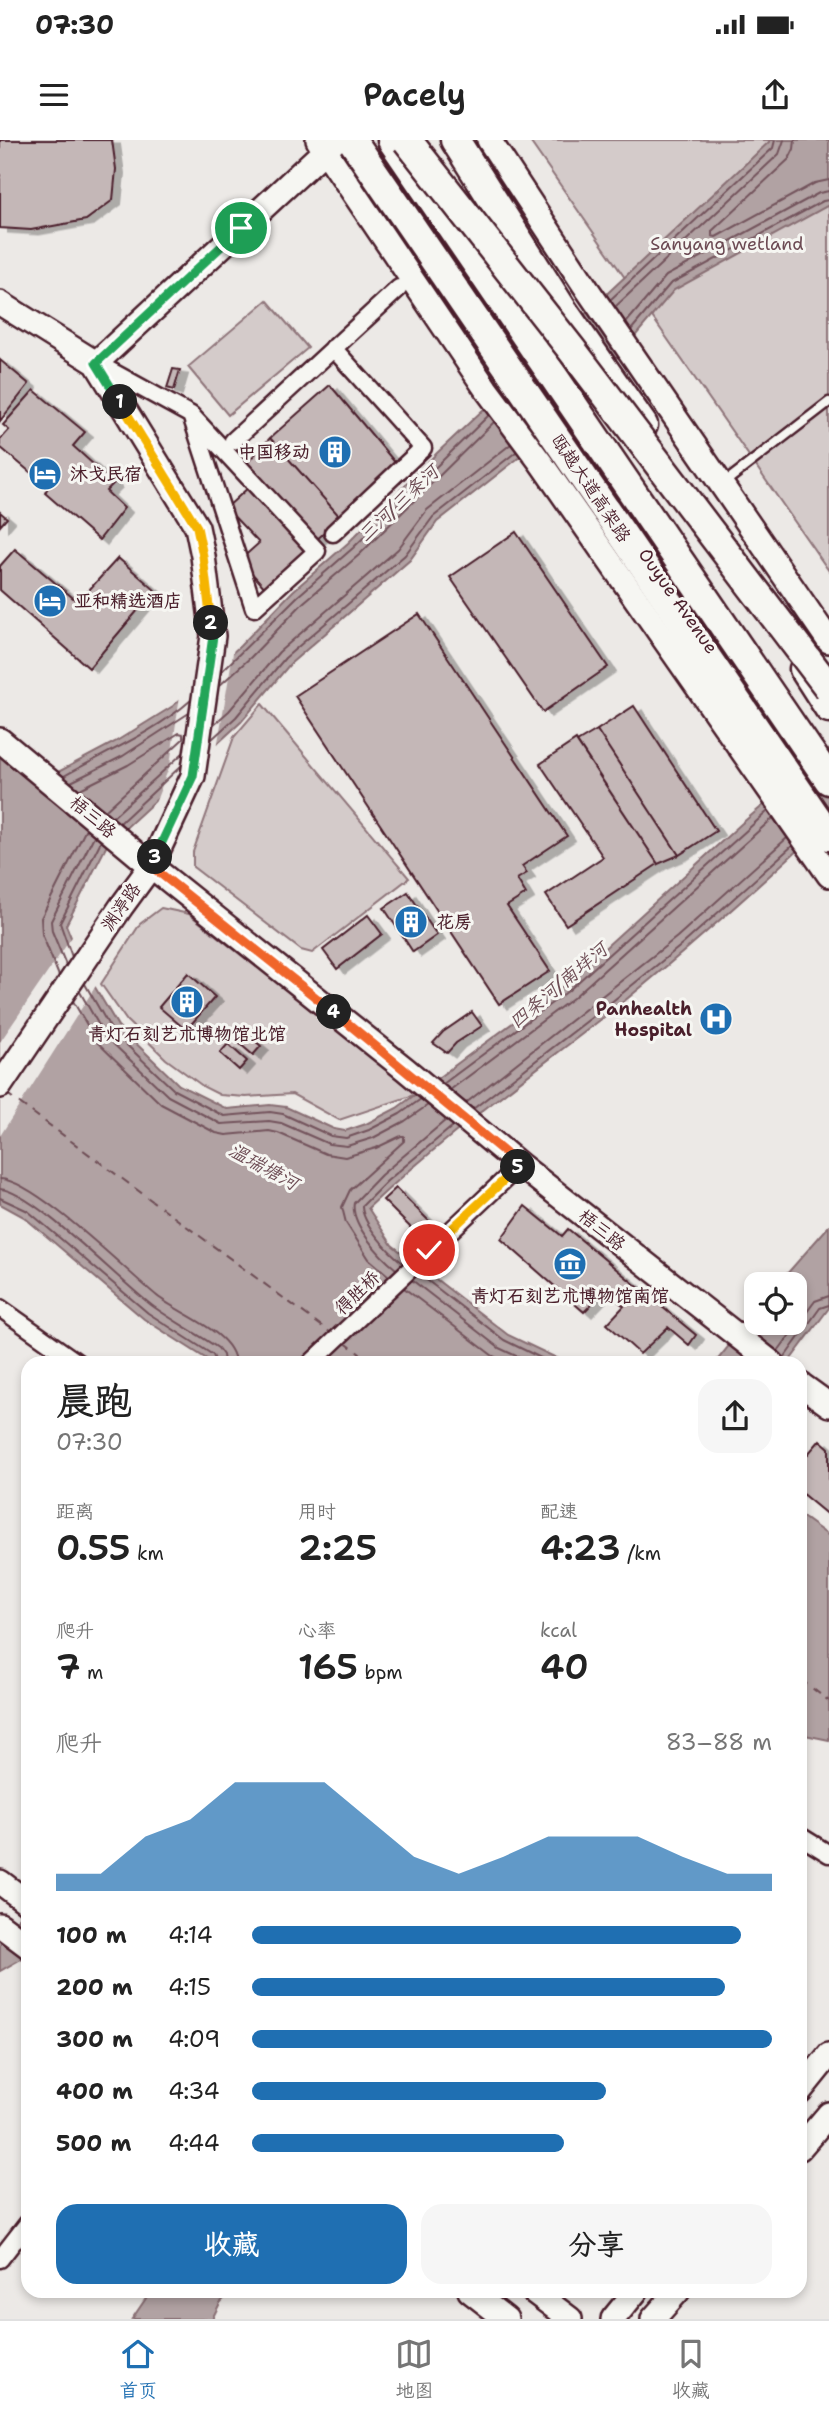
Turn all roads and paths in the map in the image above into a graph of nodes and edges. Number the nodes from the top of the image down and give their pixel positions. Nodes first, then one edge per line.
1 (352, 140) edge
2 (359, 140) edge
3 (392, 140) edge
4 (407, 140) edge
5 (455, 140) edge
6 (489, 140) edge
7 (326, 143) edge
8 (399, 288) dead end
9 (0, 303) edge
10 (333, 348) junction
11 (96, 363) junction
12 (829, 402) edge
13 (191, 415) junction
14 (233, 441) dead end
15 (722, 485) junction
16 (333, 533) dead end
17 (829, 641) edge
18 (829, 688) edge
19 (829, 708) edge
20 (0, 740) edge
21 (829, 780) edge
22 (829, 822) edge
23 (822, 845) edge
24 (151, 866) junction
25 (829, 875) edge
26 (0, 1086) edge
27 (520, 1165) junction
28 (0, 1308) edge
29 (68, 1356) edge
30 (318, 1356) edge
31 (763, 1356) edge
32 (807, 1390) edge
33 (829, 1405) edge
34 (807, 1840) edge
35 (829, 1854) edge
36 (2, 1883) edge
37 (21, 1898) edge
38 (0, 1925) edge
39 (21, 1941) edge
40 (829, 2055) edge
41 (807, 2082) edge
42 (829, 2114) edge
43 (807, 2140) edge
44 (21, 2232) edge
45 (0, 2259) edge
46 (479, 2298) edge
47 (542, 2298) edge
48 (630, 2298) edge
49 (672, 2298) edge
50 (506, 2319) edge
51 (570, 2319) edge
52 (613, 2319) edge
53 (653, 2319) edge

1 - 23 highway, 瓯越大道高架路
2 - 22 highway, Ouyue Avenue
3 - 21 highway, 瓯越大道高架路
4 - 18 highway, bridge
5 - 19 highway
6 - 15 street
7 - 11 street
7 - 23 street
8 - 10 street
9 - 11 street
10 - 14 street
10 - 16 street
11 - 13 street
11 - 24 street, 渊渟路
12 - 15 lane
13 - 13 street
15 - 17 street
20 - 24 street, 梧三路
23 - 25 street
24 - 26 street, 渊渟路
24 - 27 street, 梧三路
27 - 30 street, 得胜桥
27 - 31 street, 梧三路
28 - 29 street
32 - 33 street
34 - 35 street
36 - 37 street
38 - 39 street
40 - 41 street
42 - 43 street
44 - 45 street
46 - 50 street
47 - 51 street
48 - 52 street
49 - 53 street

